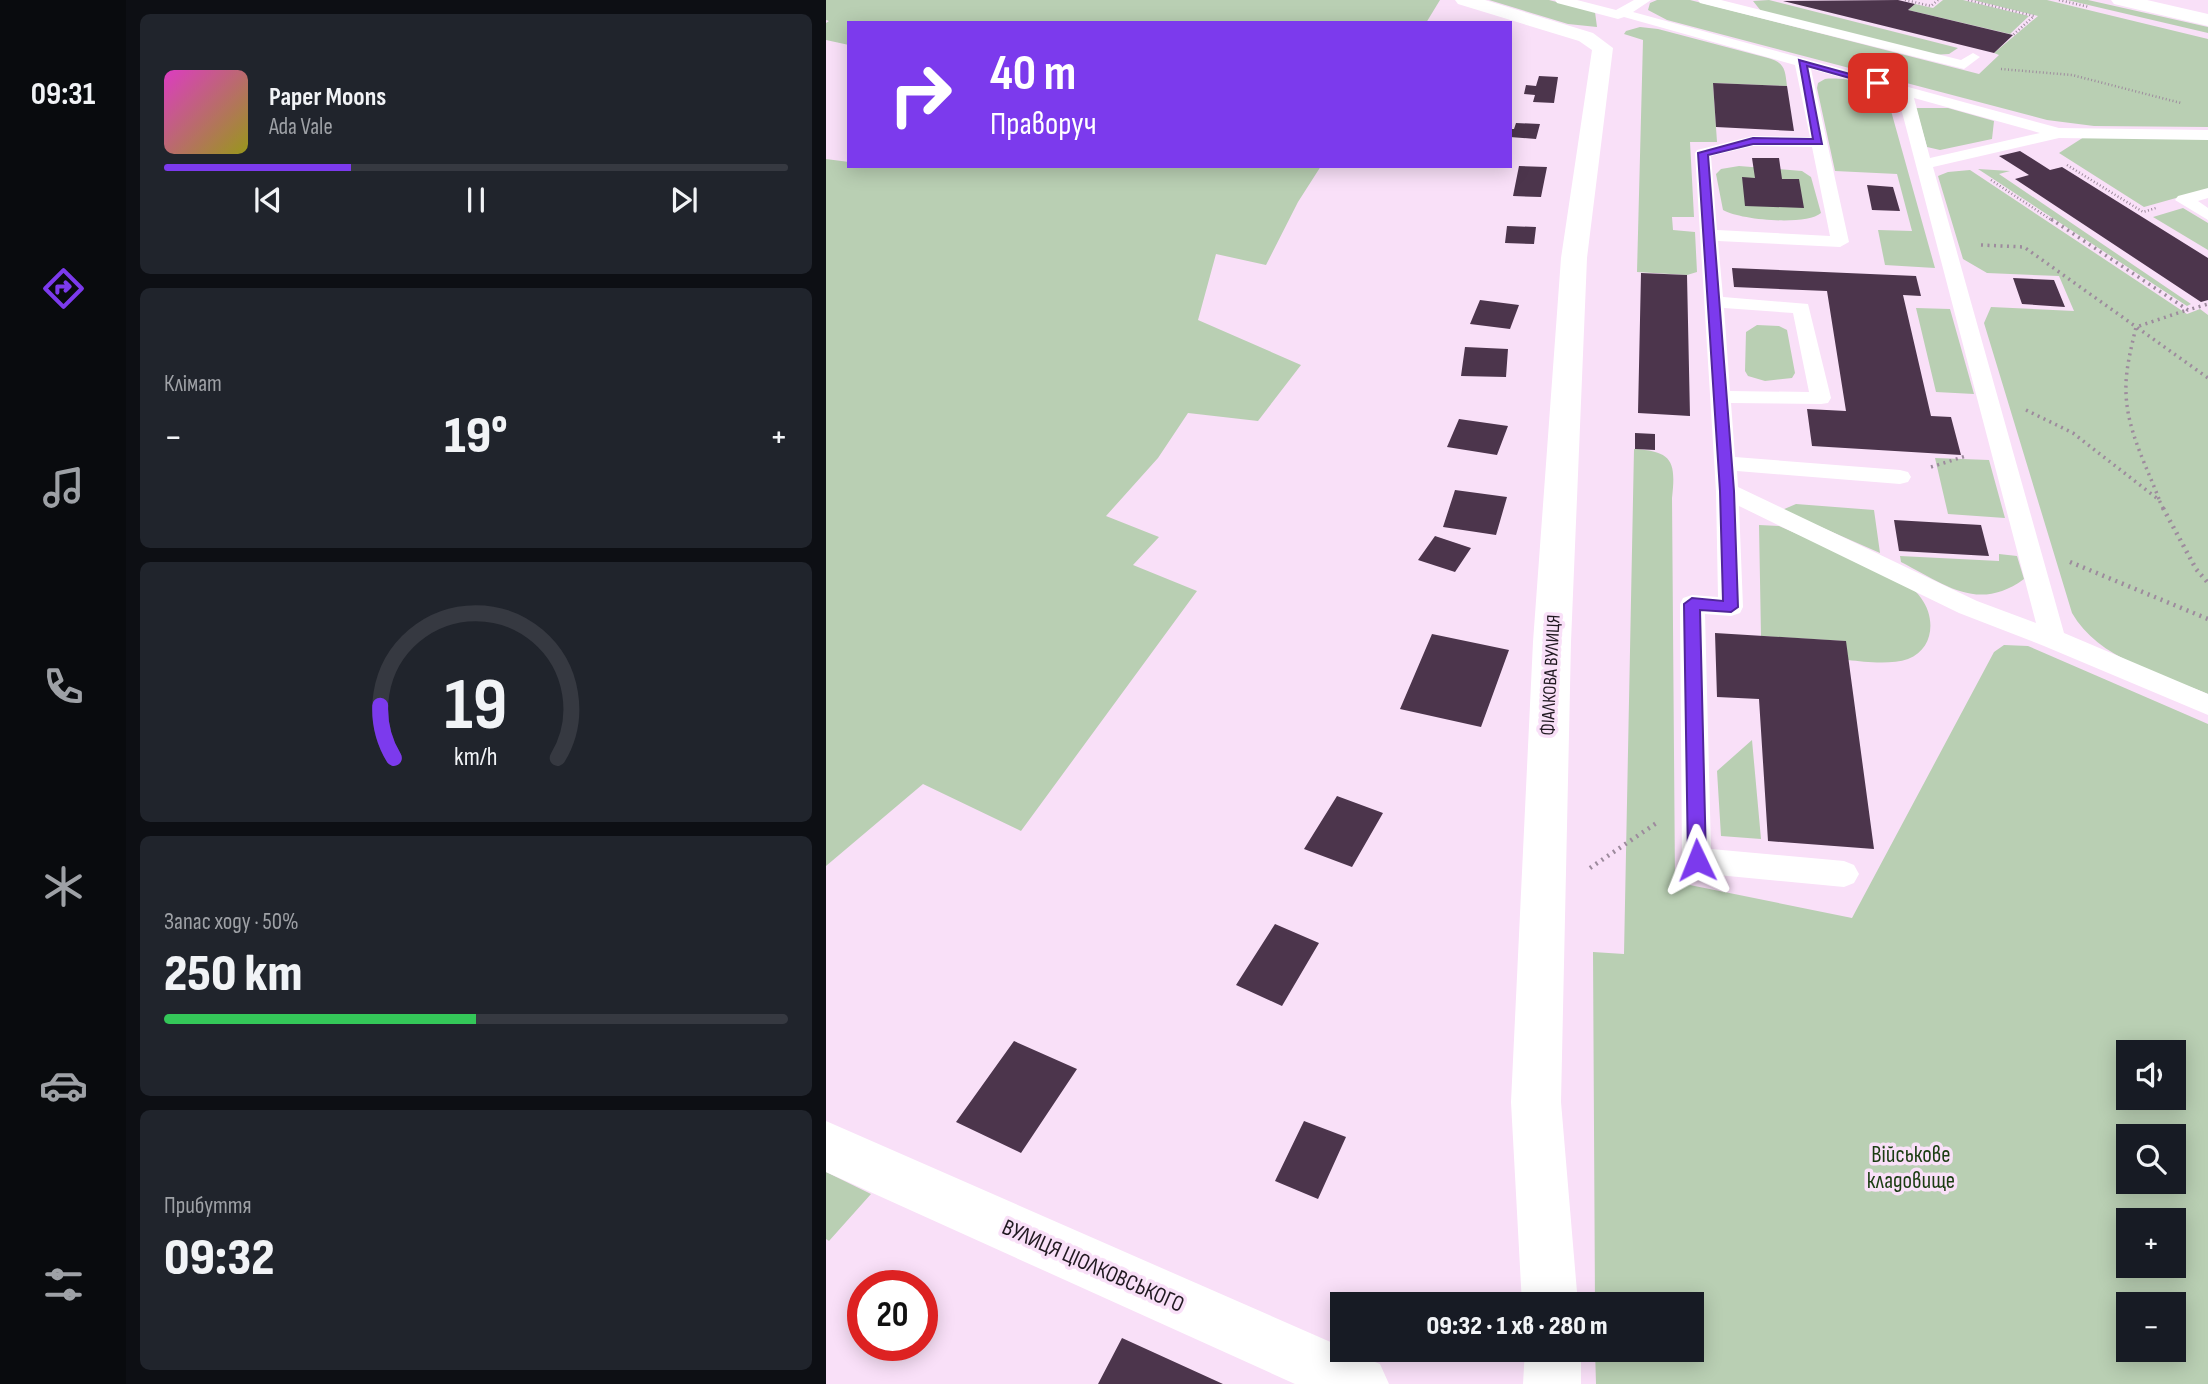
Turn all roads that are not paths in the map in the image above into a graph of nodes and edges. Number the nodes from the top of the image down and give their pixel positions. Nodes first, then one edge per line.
1 (1465, 0) edge
2 (1562, 0) edge
3 (1644, 0) edge
4 (1705, 0) edge
5 (2121, 0) edge
6 (1623, 13) junction
7 (2208, 20) edge
8 (1973, 57) dead end
9 (1802, 62) junction
10 (1903, 90) junction
11 (2059, 133) junction
12 (2208, 135) edge
13 (1819, 142) junction
14 (1923, 164) junction
15 (2208, 193) edge
16 (2208, 215) edge
17 (1709, 235) junction
18 (1713, 302) junction
19 (1720, 397) junction
20 (1725, 463) junction
21 (1900, 477) road end
22 (1727, 491) junction
23 (2053, 639) junction
24 (2208, 705) edge
25 (1844, 874) dead end
26 (826, 1146) edge
27 (1549, 1292) edge
28 (1553, 1362) edge
29 (1360, 1384) edge
30 (1552, 1384) edge

1 - 27 street, ФІАЛКОВА ВУЛИЦЯ
2 - 6 lane
3 - 6 lane
4 - 8 lane
5 - 7 street
6 - 9 lane
9 - 10 lane
9 - 13 lane
10 - 11 lane
10 - 14 lane
11 - 12 lane
11 - 14 lane
13 - 17 lane
13 - 17 lane
14 - 23 lane
15 - 16 lane
17 - 18 lane
18 - 19 lane
18 - 19 lane
19 - 20 lane
20 - 21 lane
20 - 22 lane
22 - 23 lane
22 - 25 lane
23 - 24 lane
26 - 29 street, ВУЛИЦЯ ЦІОЛКОВСЬКОГО
28 - 30 street

